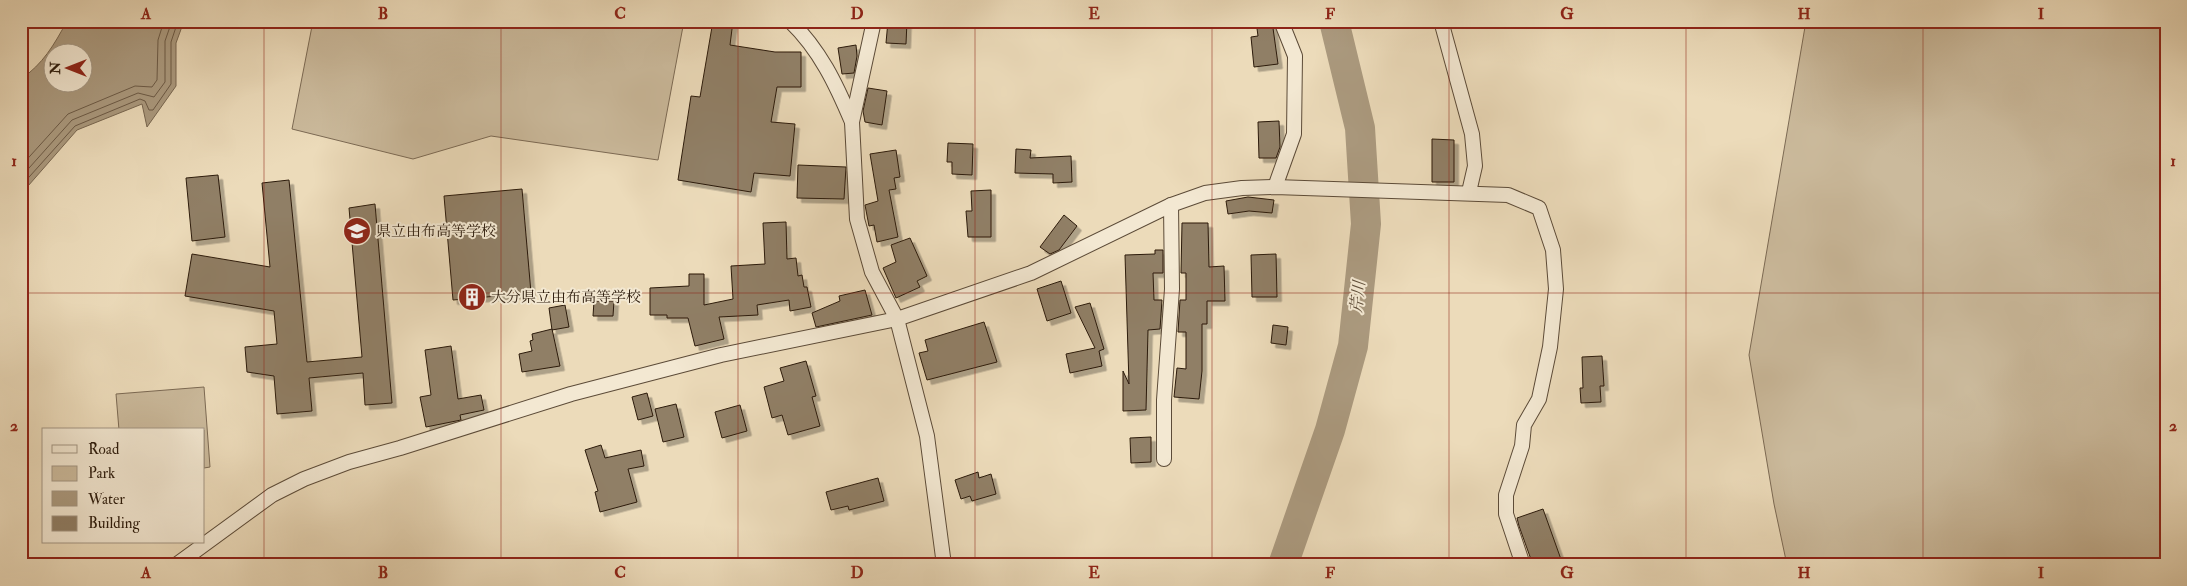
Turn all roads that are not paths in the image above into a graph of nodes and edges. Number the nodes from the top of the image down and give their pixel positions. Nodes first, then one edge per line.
1 (790, 21) edge
2 (874, 21) edge
3 (1281, 21) edge
4 (1441, 21) edge
5 (852, 122) junction
6 (1276, 187) junction
7 (1469, 192) junction
8 (1170, 205) junction
9 (897, 319) junction
10 (1164, 459) dead end
11 (205, 544) edge
12 (205, 544) edge
13 (176, 565) edge
14 (944, 565) edge
15 (1523, 565) edge

1 - 5 street
2 - 5 street
3 - 6 street
4 - 7 street
5 - 9 street
6 - 7 street
6 - 8 street
7 - 15 street
8 - 9 street
8 - 10 street
9 - 12 street
9 - 14 street
11 - 13 street

